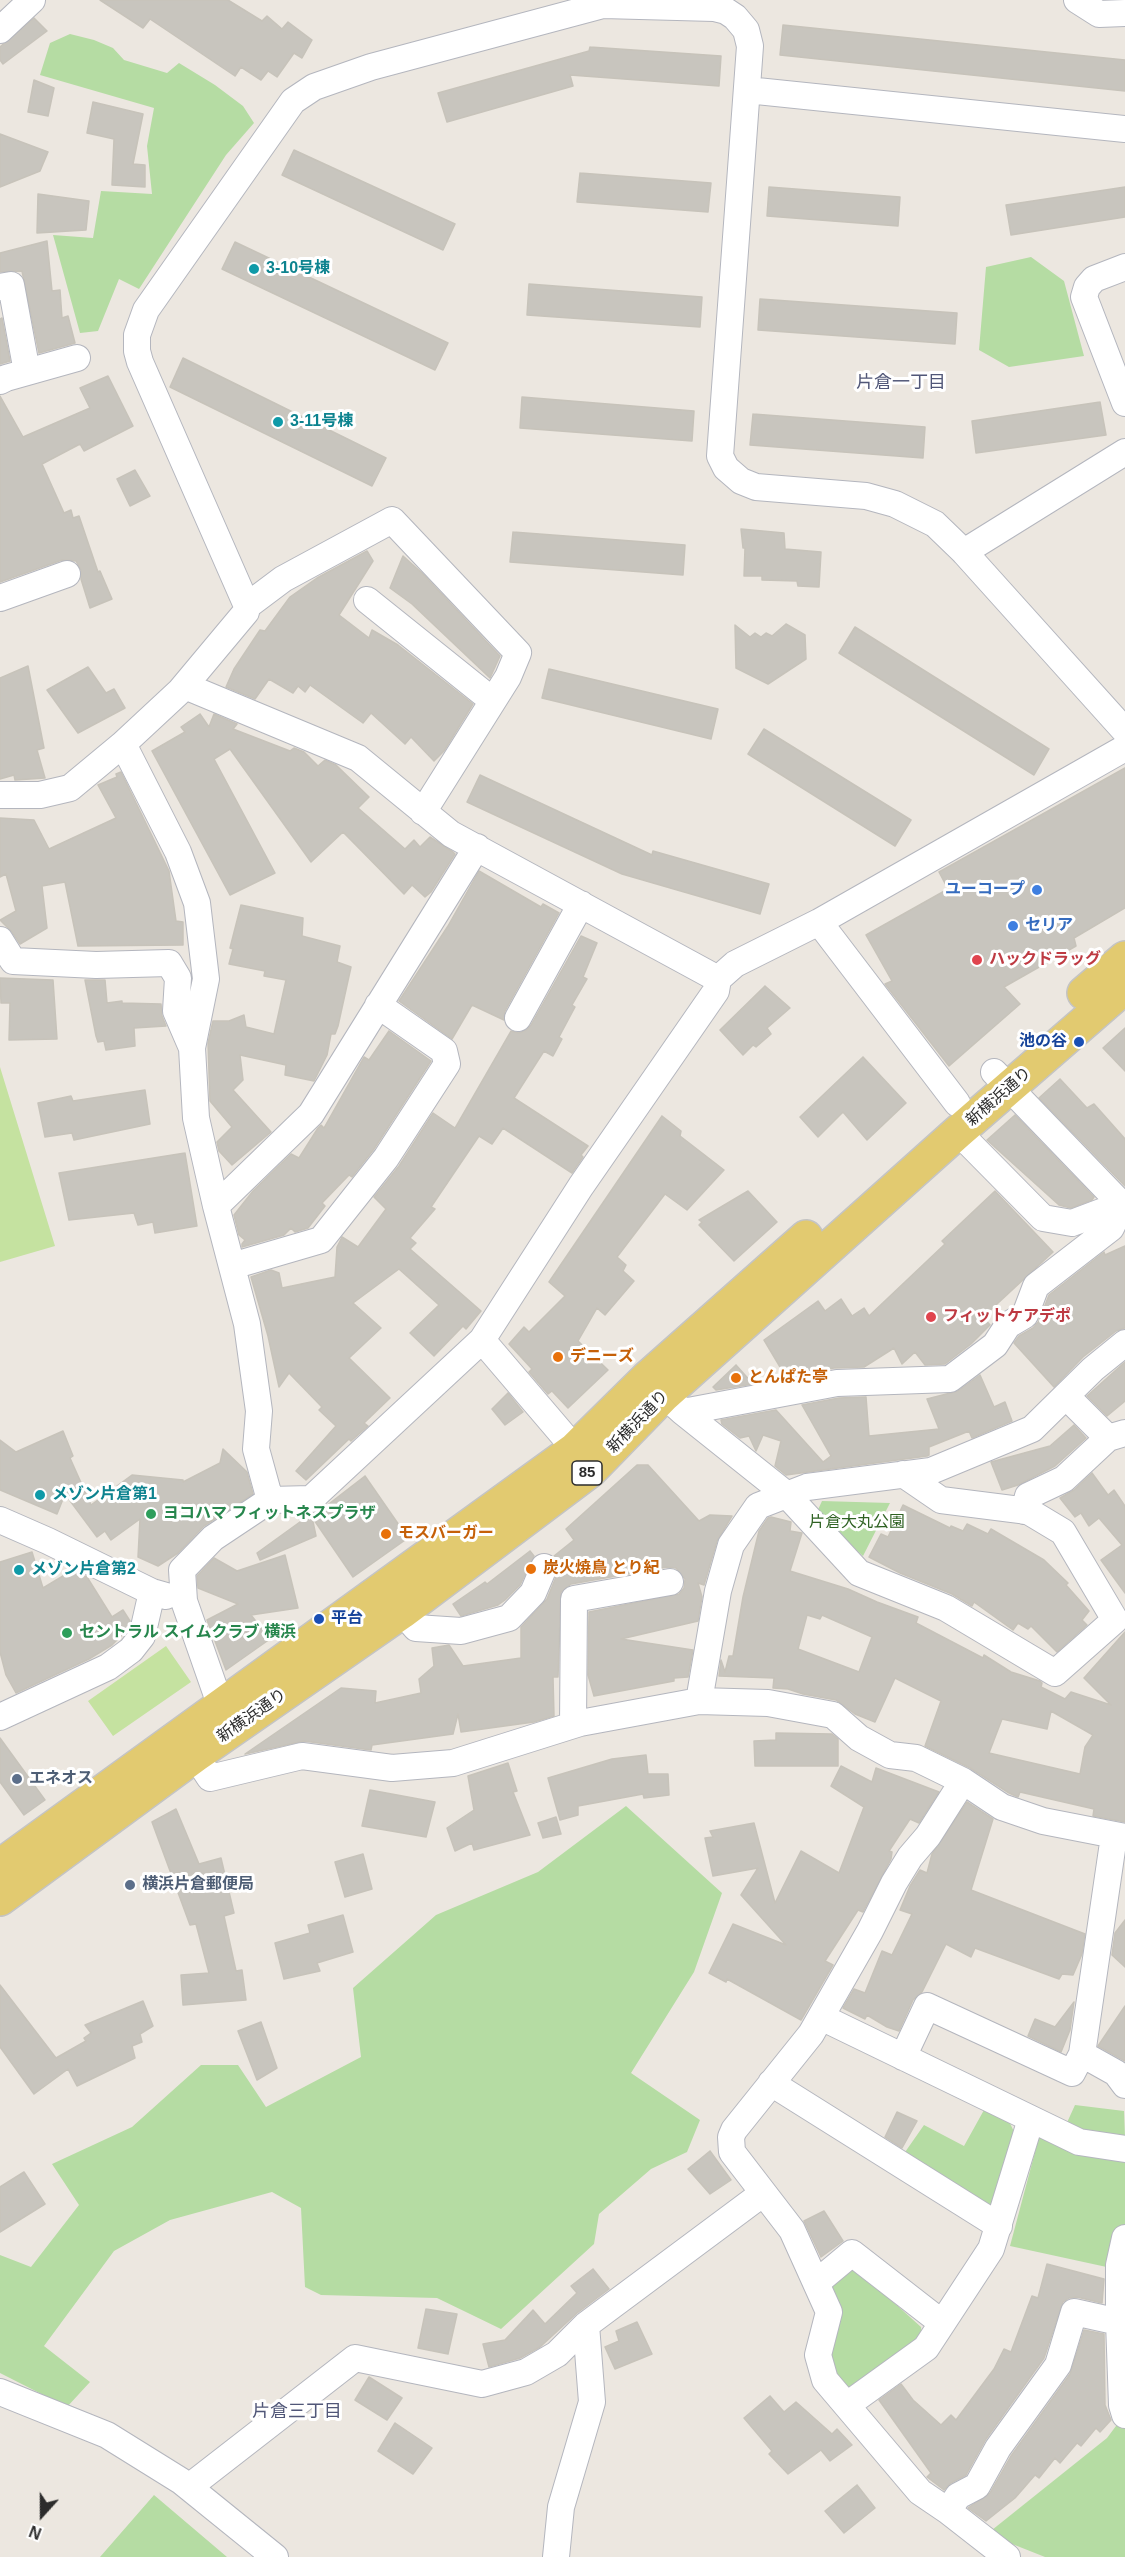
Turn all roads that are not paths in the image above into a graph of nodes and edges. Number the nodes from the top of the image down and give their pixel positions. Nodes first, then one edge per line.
1 (32, 0) edge
2 (1077, 0) edge
3 (1125, 13) edge
4 (0, 30) edge
5 (747, 90) junction
6 (1125, 129) edge
7 (1125, 267) edge
8 (0, 287) edge
9 (77, 358) dead end
10 (27, 372) junction
11 (0, 381) edge
12 (1125, 403) edge
13 (1125, 452) edge
14 (964, 552) junction
15 (67, 574) dead end
16 (0, 598) edge
17 (367, 600) dead end
18 (247, 606) junction
19 (185, 686) junction
20 (493, 701) junction
21 (1125, 731) edge
22 (123, 744) junction
23 (1125, 748) edge
24 (0, 795) edge
25 (423, 812) junction
26 (477, 847) junction
27 (581, 904) junction
28 (819, 922) junction
29 (0, 940) edge
30 (1125, 958) edge
31 (718, 979) junction
32 (1125, 987) edge
33 (378, 1005) junction
34 (518, 1018) dead end
35 (192, 1048) junction
36 (1001, 1080) junction
37 (957, 1117) junction
38 (1124, 1205) edge
39 (216, 1206) junction
40 (232, 1266) junction
41 (482, 1340) junction
42 (1125, 1343) edge
43 (664, 1395) junction
44 (1066, 1396) junction
45 (1118, 1440) edge
46 (575, 1449) junction
47 (903, 1474) junction
48 (786, 1495) junction
49 (270, 1500) junction
50 (1024, 1511) junction
51 (0, 1520) edge
52 (544, 1567) dead end
53 (670, 1582) dead end
54 (152, 1592) junction
55 (184, 1601) junction
56 (402, 1612) junction
57 (699, 1701) junction
58 (0, 1717) edge
59 (229, 1717) junction
60 (573, 1725) junction
61 (189, 1745) junction
62 (963, 1781) junction
63 (1120, 1837) edge
64 (1, 1864) edge
65 (0, 1899) edge
66 (821, 2017) junction
67 (1082, 2054) junction
68 (903, 2057) junction
69 (771, 2083) junction
70 (1125, 2085) edge
71 (1031, 2119) junction
72 (1125, 2149) edge
73 (762, 2194) junction
74 (999, 2226) junction
75 (1125, 2238) edge
76 (816, 2283) junction
77 (1119, 2322) junction
78 (942, 2324) junction
79 (586, 2325) junction
80 (0, 2392) edge
81 (847, 2405) junction
82 (1125, 2415) edge
83 (189, 2487) junction
84 (948, 2511) junction
85 (275, 2557) edge
86 (556, 2557) edge
87 (1007, 2557) edge

1 - 4 street
2 - 3 street
5 - 6 street
5 - 14 street
5 - 18 street
7 - 12 street
8 - 10 street
9 - 10 street
10 - 11 street
13 - 14 street
14 - 21 street
15 - 16 street
17 - 20 street
18 - 19 street
18 - 20 street
19 - 22 street
19 - 25 street
20 - 25 street
22 - 24 street
22 - 35 street
23 - 28 street
25 - 26 street
26 - 27 street
26 - 33 street
27 - 31 street
27 - 34 street
28 - 31 street
28 - 37 street
29 - 35 street
30 - 36 main road, 新横浜通り / 85
31 - 41 street
32 - 36 main road, 新横浜通り / 85
33 - 39 street
33 - 40 street
35 - 39 street
36 - 37 main road, 新横浜通り / 85
36 - 38 street
37 - 38 street
37 - 43 main road, 新横浜通り / 85
38 - 43 street
39 - 40 street
40 - 49 street
41 - 46 street
41 - 49 street
42 - 44 street
43 - 46 main road, 新横浜通り / 85
43 - 48 street
43 - 56 main road, 新横浜通り / 85
44 - 45 street
44 - 47 street
45 - 50 street
46 - 59 main road, 新横浜通り / 85
47 - 48 street
47 - 50 street
48 - 50 street
48 - 57 street
49 - 55 street
51 - 54 street
52 - 56 street
53 - 60 street
54 - 55 street
54 - 58 street
55 - 59 street
56 - 59 main road, 新横浜通り / 85
57 - 60 street
57 - 62 street
59 - 61 main road, 新横浜通り / 85
60 - 61 street
61 - 64 main road, 新横浜通り / 85
61 - 65 main road, 新横浜通り / 85
62 - 63 street
62 - 66 street
63 - 67 street
66 - 68 street
66 - 69 street
67 - 68 street
67 - 70 street
68 - 71 street
69 - 73 street
69 - 74 street
71 - 72 street
71 - 74 street
73 - 76 street
73 - 79 street
74 - 78 street
75 - 77 street
76 - 78 street
76 - 81 street
77 - 82 street
77 - 84 street
78 - 81 street
79 - 83 street
79 - 86 street
80 - 83 street
81 - 84 street
83 - 85 street
84 - 87 street

